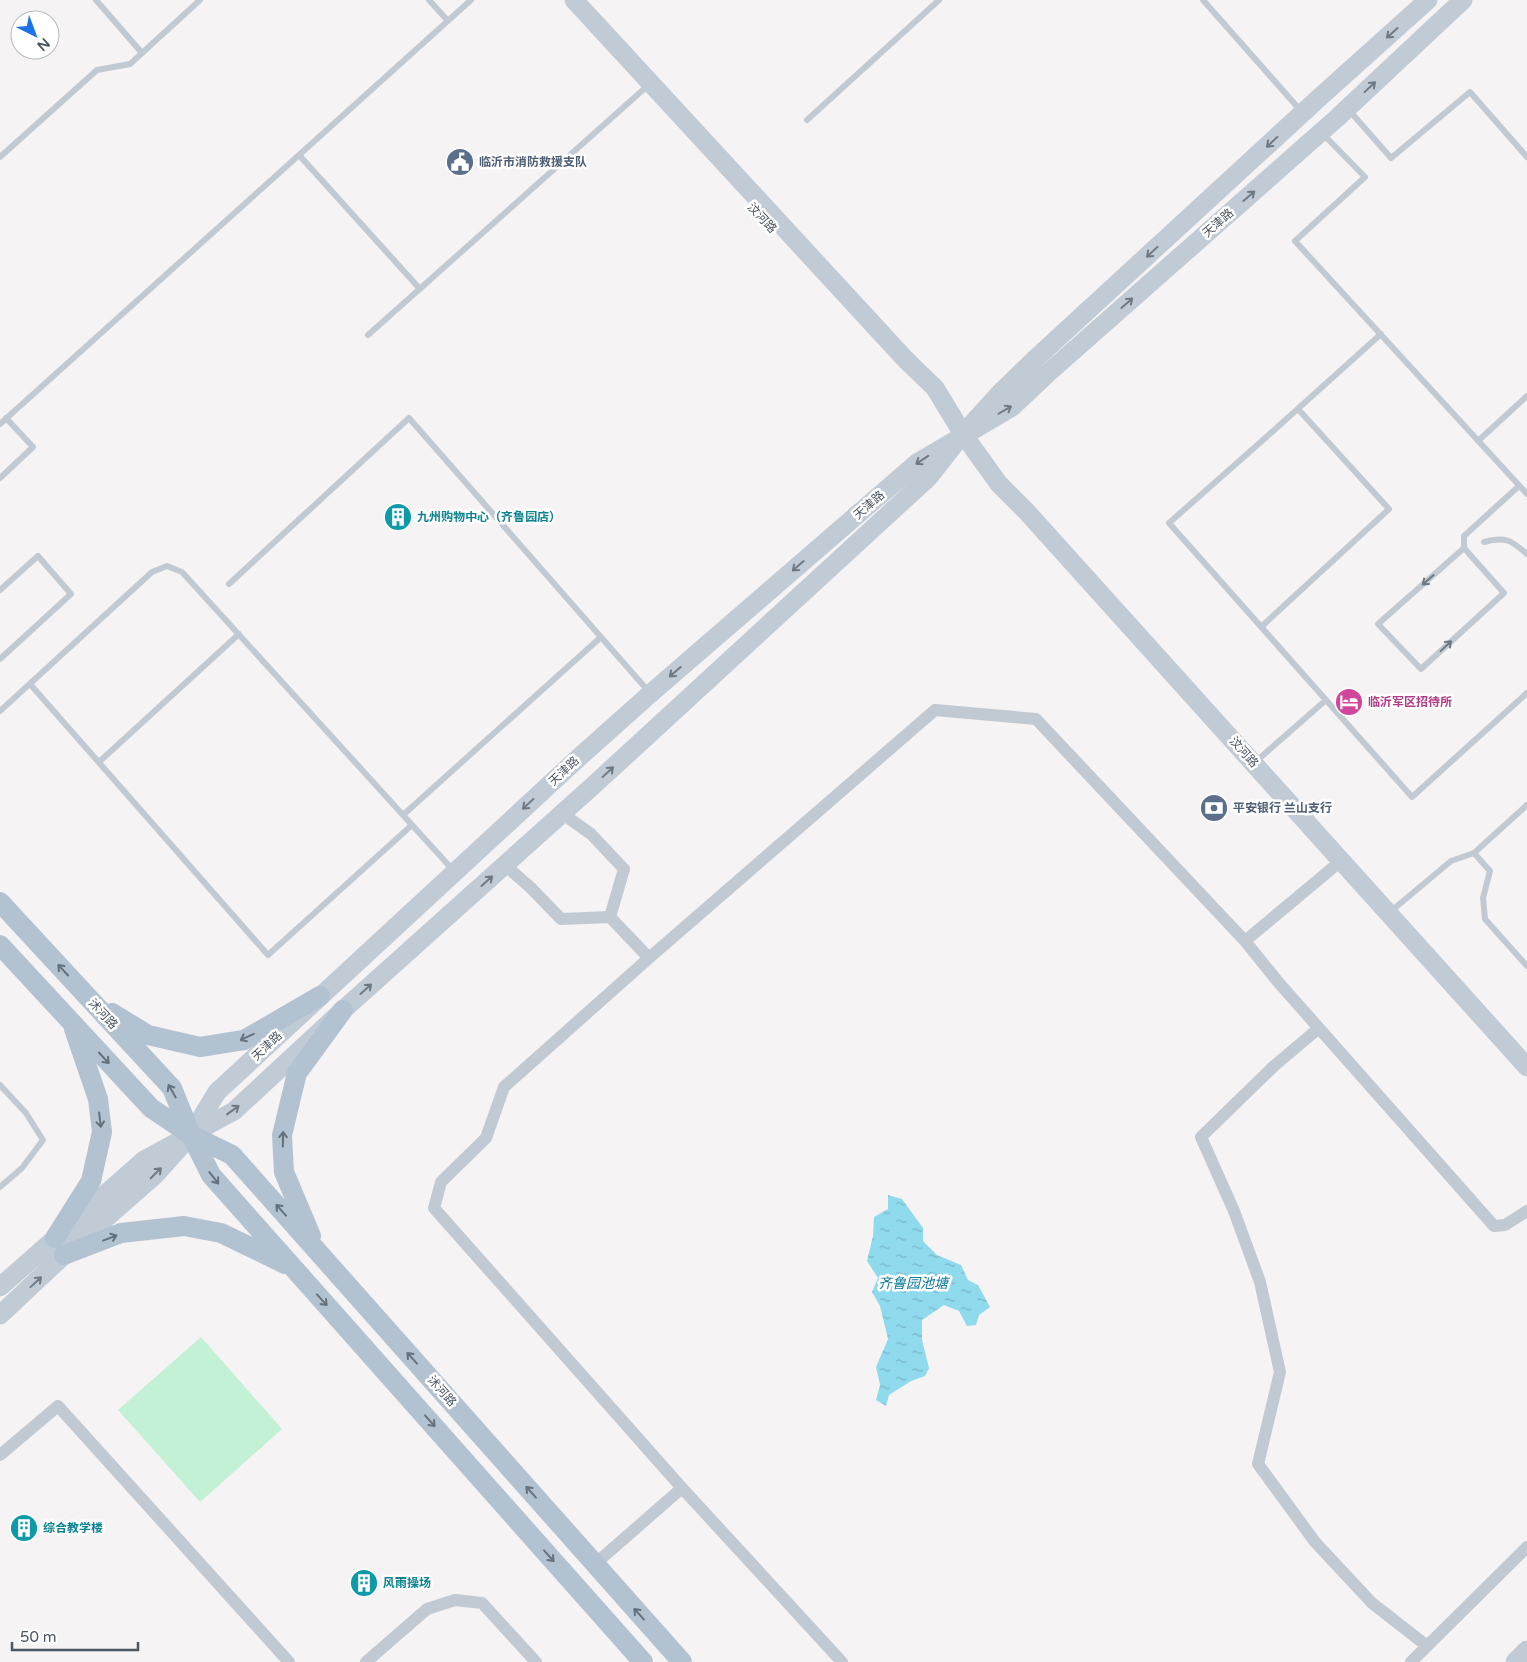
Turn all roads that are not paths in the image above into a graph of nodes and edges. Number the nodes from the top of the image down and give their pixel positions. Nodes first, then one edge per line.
1 (96, 0) edge
2 (200, 0) edge
3 (429, 0) edge
4 (471, 0) edge
5 (562, 0) edge
6 (574, 0) edge
7 (939, 0) edge
8 (1203, 0) edge
9 (1428, 0) edge
10 (1463, 0) edge
11 (448, 21) junction
12 (142, 52) junction
13 (644, 90) junction
14 (1348, 108) junction
15 (1303, 113) junction
16 (807, 120) dead end
17 (1321, 132) junction
18 (299, 155) junction
19 (0, 157) edge
20 (1527, 157) edge
21 (420, 289) junction
22 (1380, 334) junction
23 (368, 335) dead end
24 (1527, 396) edge
25 (1298, 409) junction
26 (6, 418) junction
27 (0, 424) edge
28 (963, 434) junction
29 (1478, 441) junction
30 (0, 478) edge
31 (1519, 486) junction
32 (1527, 494) edge
33 (1484, 542) dead end
34 (1464, 548) junction
35 (1527, 554) edge
36 (229, 584) dead end
37 (0, 590) edge
38 (1261, 627) junction
39 (239, 634) junction
40 (601, 637) junction
41 (0, 659) edge
42 (30, 684) junction
43 (1527, 693) edge
44 (650, 694) junction
45 (1326, 700) junction
46 (0, 711) edge
47 (1261, 757) junction
48 (99, 762) junction
49 (1527, 805) edge
50 (562, 814) junction
51 (403, 815) junction
52 (412, 825) junction
53 (1474, 853) junction
54 (1342, 860) junction
55 (505, 864) junction
56 (455, 872) junction
57 (0, 902) edge
58 (1396, 907) junction
59 (610, 918) junction
60 (1245, 941) junction
61 (0, 945) edge
62 (649, 958) junction
63 (1527, 966) edge
64 (320, 996) junction
65 (92, 1002) junction
66 (343, 1010) junction
67 (72, 1023) junction
68 (1319, 1028) junction
69 (1527, 1052) edge
70 (1527, 1067) edge
71 (0, 1085) edge
72 (191, 1135) junction
73 (0, 1188) edge
74 (1527, 1211) edge
75 (60, 1247) junction
76 (318, 1251) junction
77 (295, 1269) junction
78 (0, 1287) edge
79 (0, 1315) edge
80 (0, 1455) edge
81 (682, 1488) junction
82 (1527, 1547) edge
83 (595, 1564) junction
84 (1427, 1646) junction
85 (1527, 1650) edge
86 (634, 1658) edge
87 (530, 1660) edge
88 (289, 1662) edge
89 (366, 1662) edge
90 (682, 1662) edge
91 (842, 1662) edge
92 (1411, 1662) edge
93 (1515, 1662) edge

1 - 12 lane
2 - 12 lane
3 - 11 lane
4 - 11 lane
5 - 13 main road, 汶河路
6 - 28 main road, 汶河路
7 - 16 lane
8 - 15 lane
9 -> 15 main road, 天津路
14 -> 10 main road, 天津路
11 - 18 lane
12 - 19 lane
13 - 21 lane
13 - 28 main road, 汶河路
14 - 17 main road, 天津路
14 - 20 lane
15 -> 28 main road, 天津路
17 - 22 lane
28 -> 17 main road, 天津路
18 - 21 lane
18 - 26 lane
21 - 23 lane
22 - 25 lane
22 - 29 lane
24 - 29 lane
25 - 38 lane
25 - 38 lane
26 - 27 lane
26 - 30 lane
28 -> 44 main road, 天津路
28 - 47 main road, 汶河路
50 -> 28 main road, 天津路
28 - 54 main road, 汶河路
29 - 31 lane
31 - 32 lane
31 - 34 lane
33 - 35 lane
34 -> 34 lane
36 - 40 lane
37 - 41 lane
38 - 45 lane
39 - 42 lane
39 - 48 lane
39 - 51 lane
40 - 44 lane
40 - 51 lane
42 - 46 lane
42 - 48 lane
43 - 45 lane
44 -> 56 main road, 天津路
45 - 47 lane
47 - 58 main road, 汶河路
48 - 52 lane
49 - 53 lane
50 - 55 main road, 天津路
50 - 59 street
51 - 52 lane
52 - 56 lane
53 - 58 lane
53 - 63 lane
54 - 60 street
54 - 70 main road, 汶河路
55 - 59 street
66 -> 55 main road, 天津路
56 - 64 main road, 天津路
65 -> 57 main road, 沭河路
58 - 69 main road, 汶河路
59 - 62 street
60 - 62 street
60 - 68 street
61 - 67 main road, 沭河路
62 - 81 street
64 -> 65 main road
64 - 72 main road, 天津路
72 -> 65 main road, 沭河路
72 -> 66 main road, 天津路
76 -> 66 main road
67 -> 72 main road, 沭河路
67 -> 75 main road
68 - 74 street
68 - 84 street
71 - 73 lane
72 - 75 main road, 天津路
76 -> 72 main road, 沭河路
72 -> 77 main road, 沭河路
75 -> 77 main road
75 - 78 main road, 天津路
79 -> 75 main road, 天津路
83 -> 76 main road, 沭河路
77 -> 86 main road, 沭河路
80 - 88 street
81 - 83 street
81 - 91 street
82 - 84 street
90 -> 83 main road, 沭河路
84 - 92 street
85 - 93 main road
87 - 89 street

